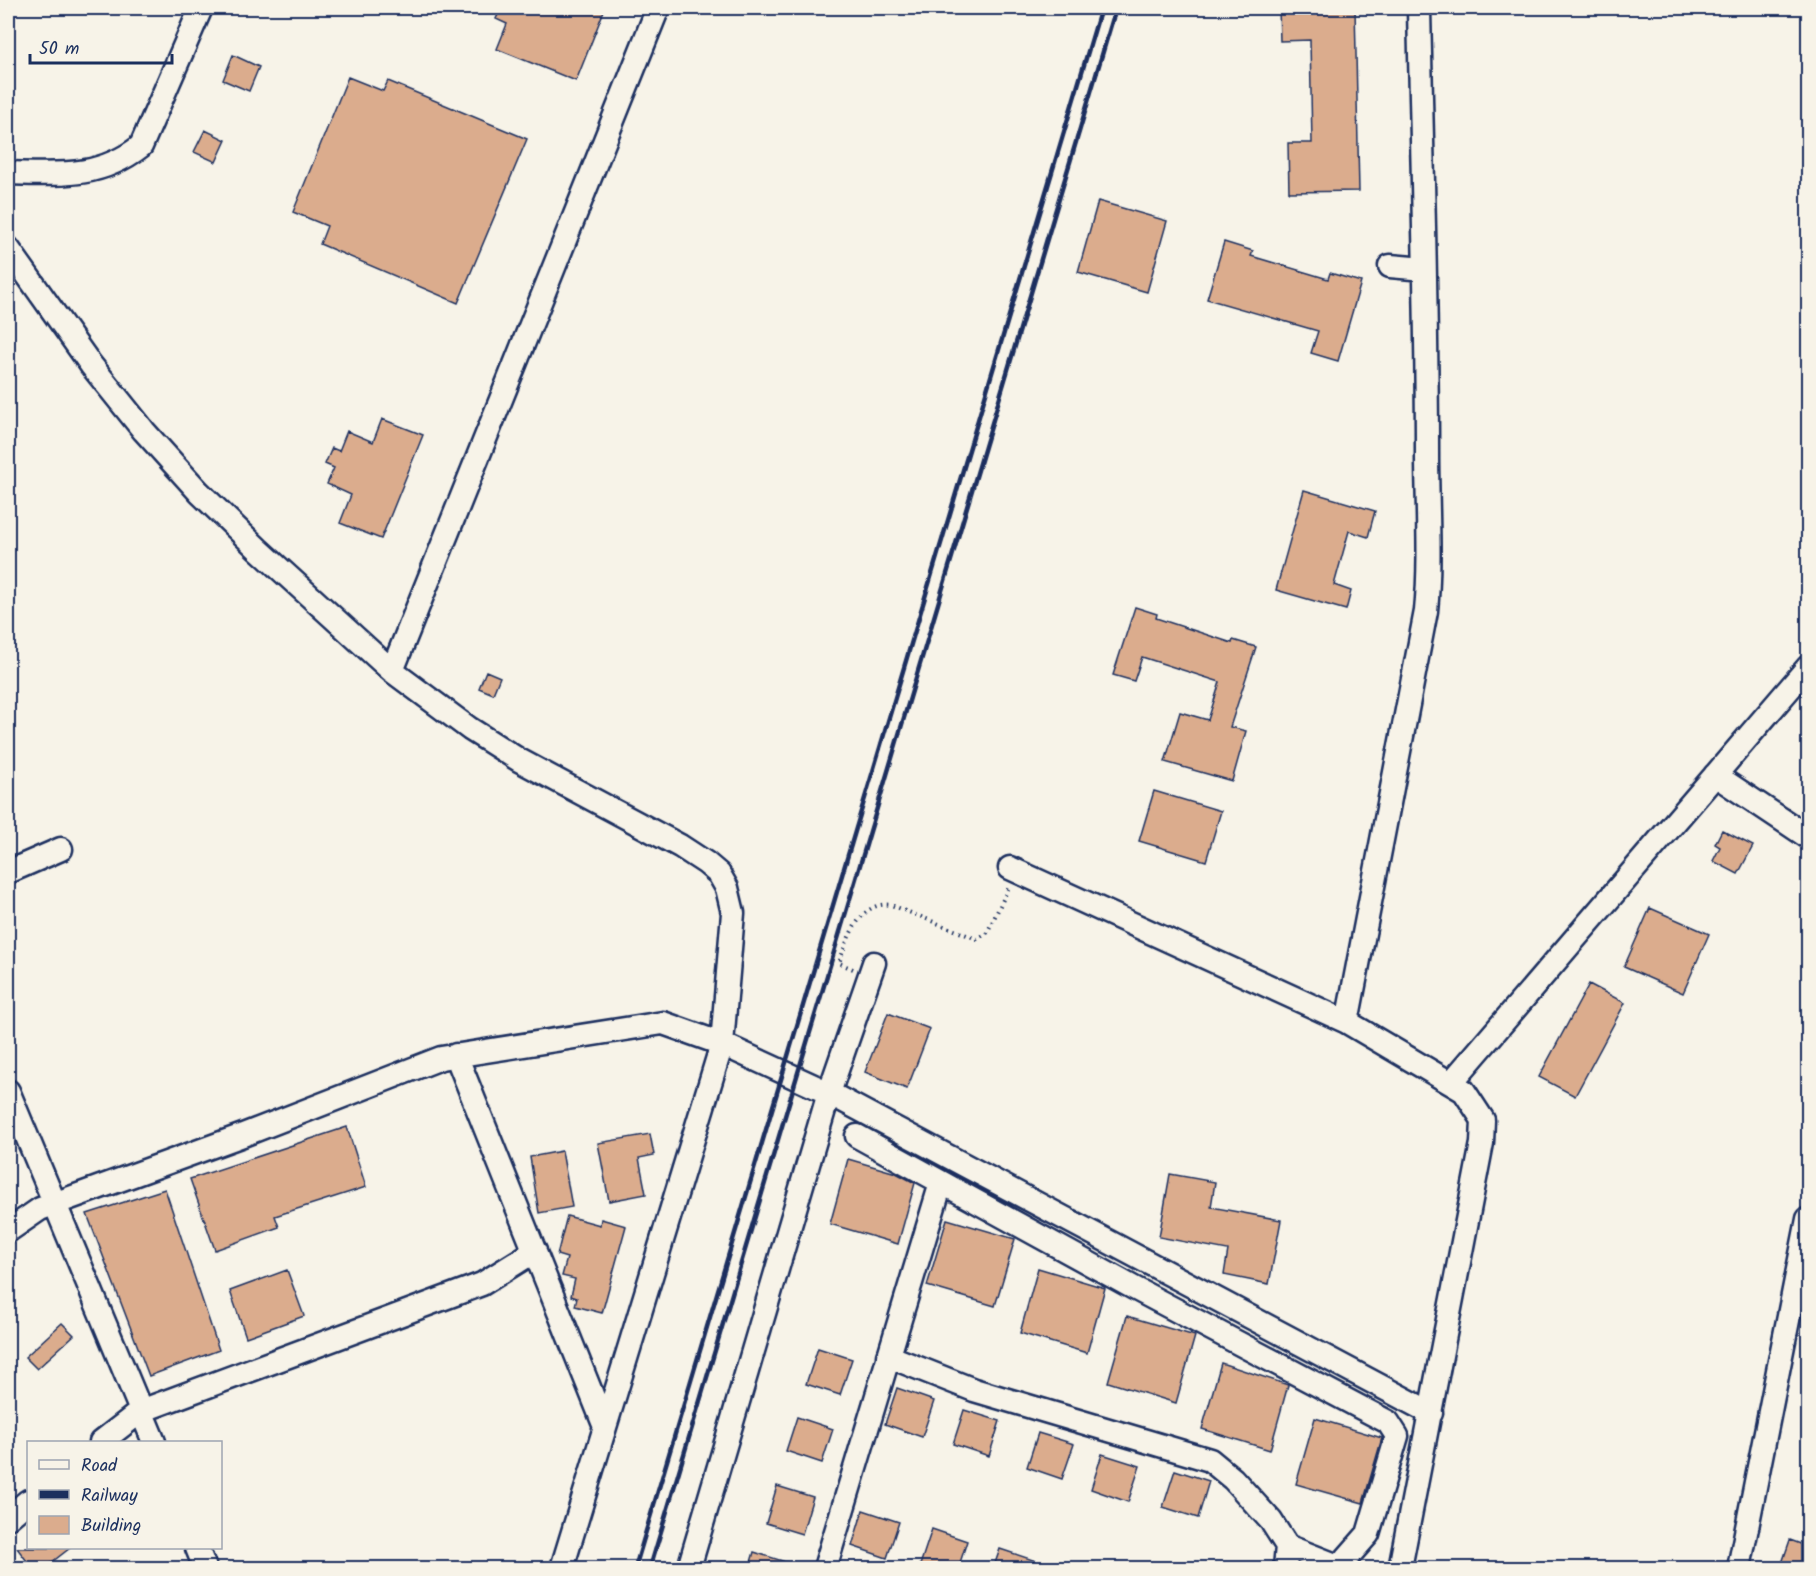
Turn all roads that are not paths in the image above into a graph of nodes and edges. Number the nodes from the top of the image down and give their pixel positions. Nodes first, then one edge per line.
1 (201, 8) edge
2 (658, 8) edge
3 (1419, 8) edge
4 (8, 173) edge
5 (8, 248) edge
6 (1390, 266) dead end
7 (1425, 269) junction
8 (1809, 667) edge
9 (392, 671) junction
10 (1715, 775) junction
11 (1809, 837) edge
12 (60, 849) dead end
13 (8, 872) edge
14 (1010, 877) road end
15 (872, 969) road end
16 (1347, 1022) junction
17 (722, 1044) junction
18 (456, 1055) junction
19 (1451, 1083) junction
20 (8, 1091) edge
21 (830, 1093) junction
22 (857, 1136) dead end
23 (941, 1183) junction
24 (54, 1204) junction
25 (1809, 1219) edge
26 (8, 1231) edge
27 (535, 1251) junction
28 (1798, 1299) edge
29 (888, 1356) junction
30 (141, 1411) junction
31 (1431, 1413) junction
32 (605, 1427) junction
33 (104, 1441) edge
34 (153, 1441) edge
35 (27, 1502) edge
36 (8, 1518) edge
37 (197, 1549) edge
38 (1286, 1558) edge
39 (1341, 1568) edge
40 (205, 1569) edge
41 (562, 1569) edge
42 (688, 1569) edge
43 (825, 1569) edge
44 (1400, 1569) edge
45 (1739, 1569) edge

1 - 4 street
2 - 9 street
3 - 7 street
5 - 9 street
6 - 7 street
7 - 16 street
8 - 10 street
9 - 17 street
10 - 11 street
10 - 19 street
12 - 13 street
14 - 16 street
15 - 21 street
16 - 19 street
17 - 18 street
17 - 21 street
17 - 32 street
18 - 24 street
18 - 27 street
19 - 31 street
20 - 24 street
21 - 31 street
21 - 42 street
22 - 23 street
23 - 29 street
23 - 39 street
24 - 26 street
24 - 30 street
25 - 28 street
27 - 30 street
27 - 32 street
28 - 45 street
29 - 38 street
29 - 43 street
30 - 33 street
30 - 34 street
31 - 44 street
32 - 41 street
35 - 36 street
37 - 40 street
38 - 39 street

